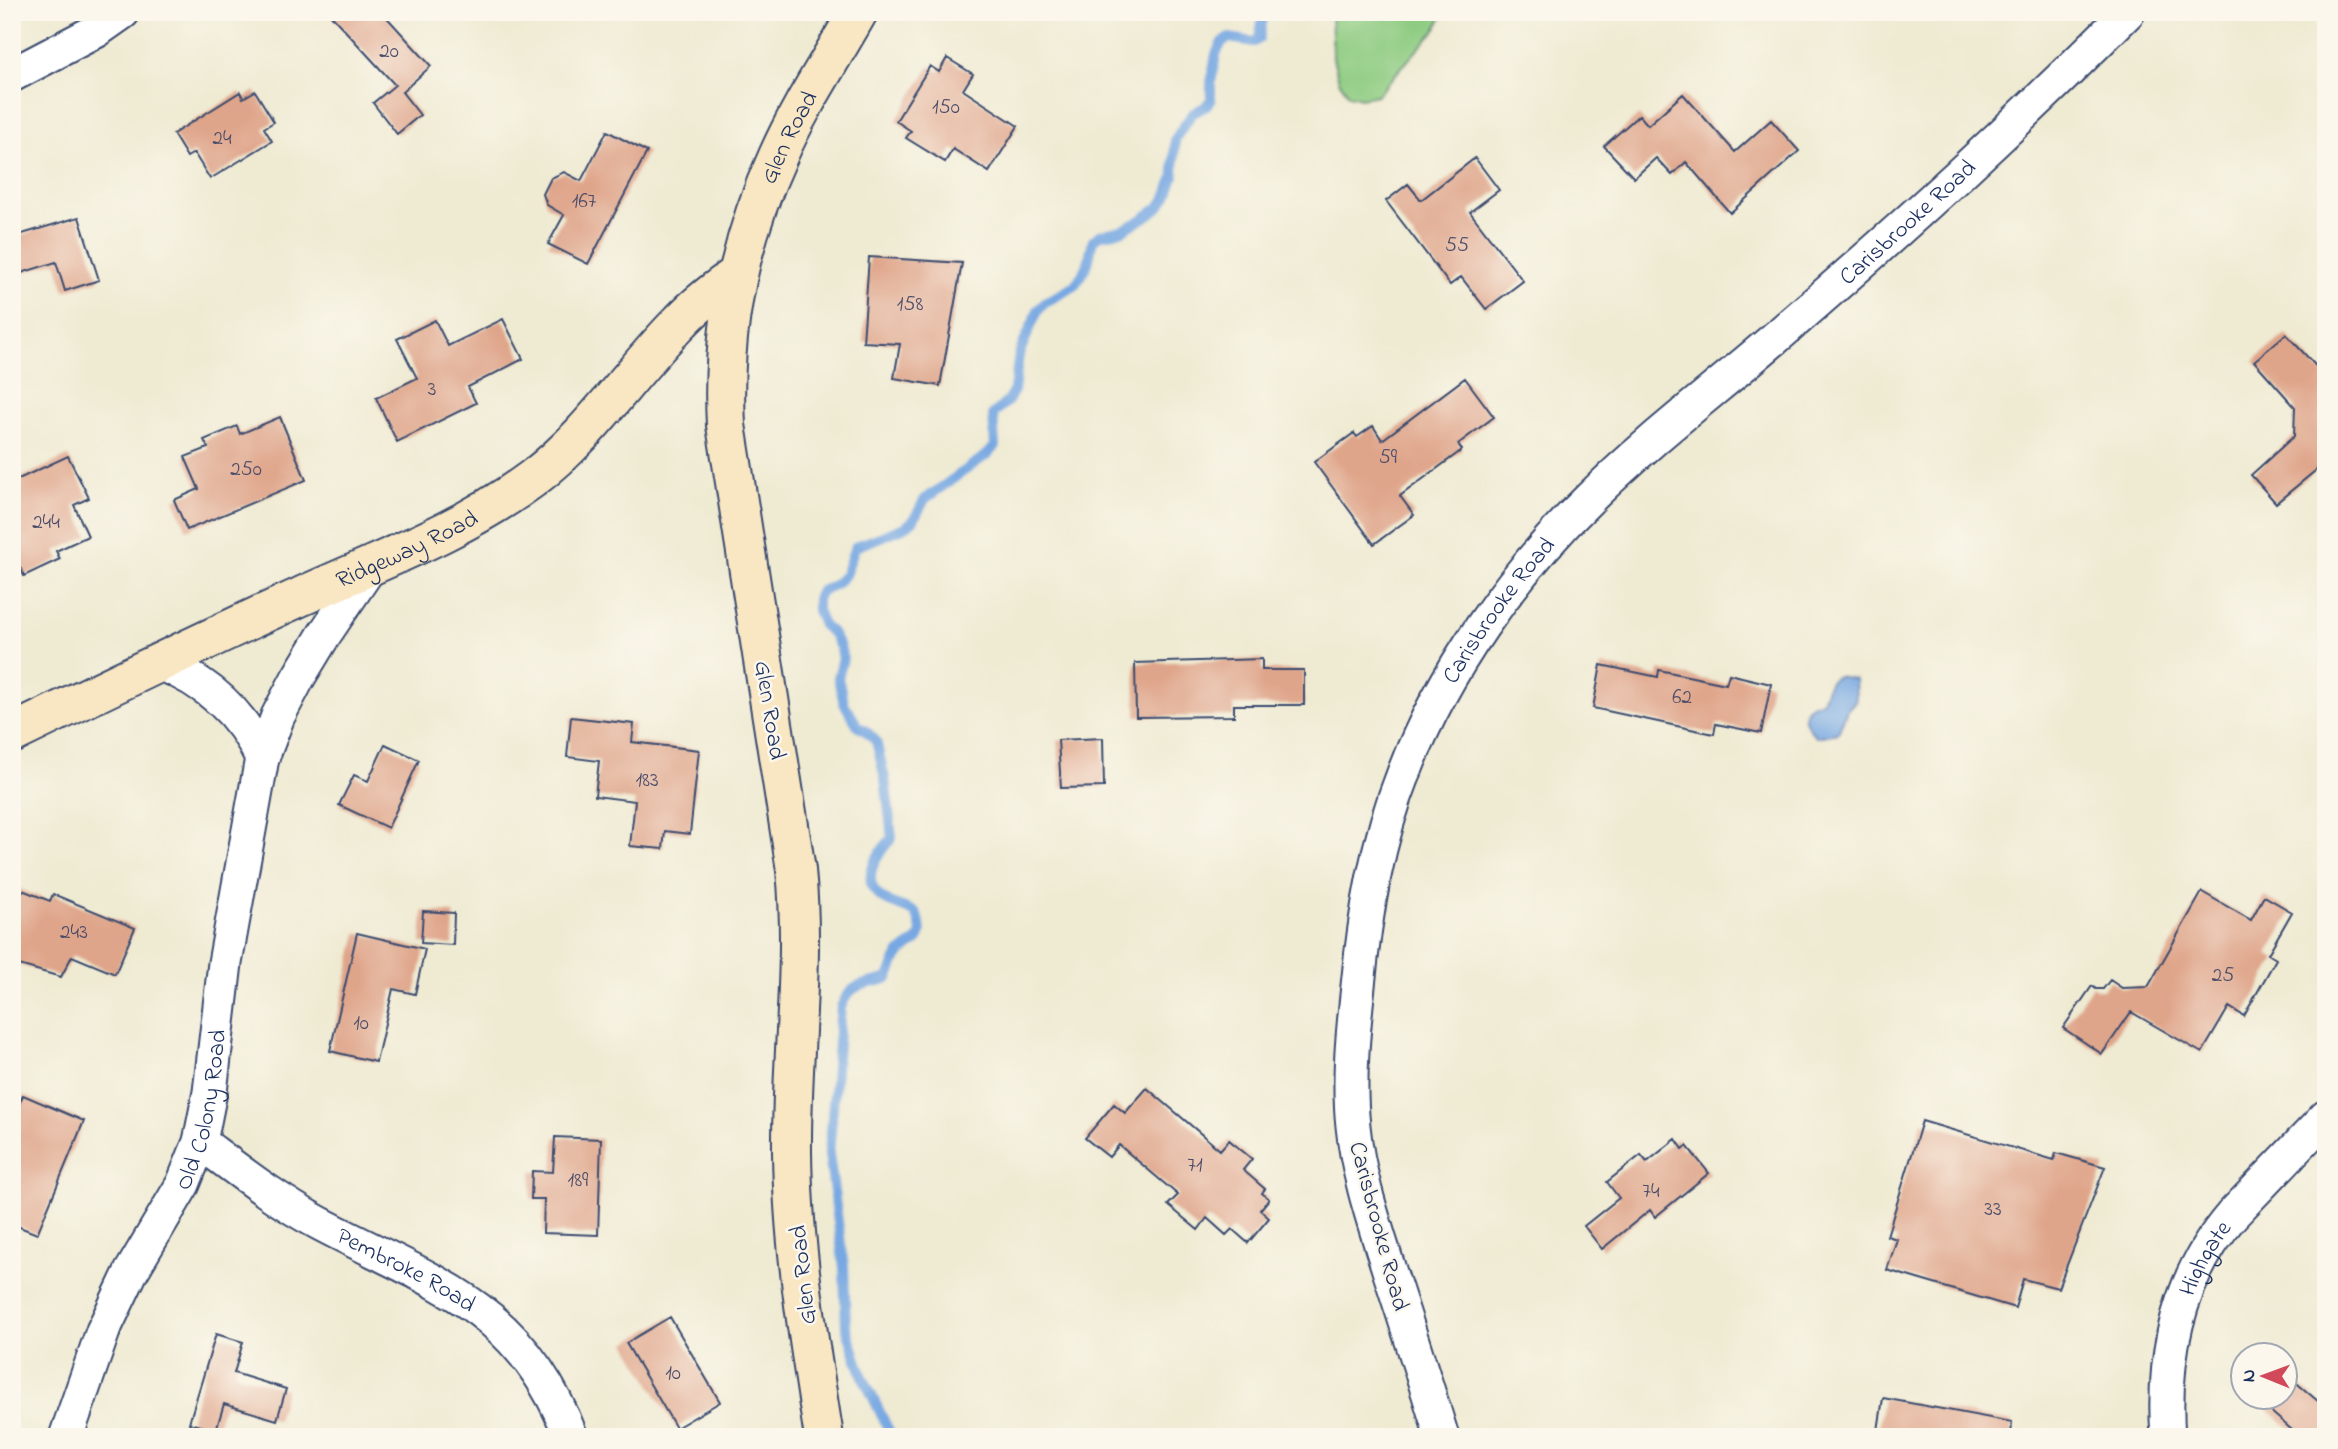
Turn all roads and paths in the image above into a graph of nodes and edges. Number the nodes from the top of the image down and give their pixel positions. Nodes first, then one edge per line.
1 (123, 12) edge
2 (858, 12) edge
3 (2128, 12) edge
4 (12, 75) edge
5 (738, 274) junction
6 (372, 564) junction
7 (159, 663) junction
8 (12, 734) edge
9 (262, 758) junction
10 (2326, 1117) edge
11 (200, 1142) junction
12 (66, 1437) edge
13 (571, 1437) edge
14 (824, 1437) edge
15 (1442, 1437) edge
16 (2168, 1437) edge

1 - 4 street
2 - 5 street, Glen Road
3 - 15 street, Carisbrooke Road
5 - 6 street, Ridgeway Road
5 - 14 street, Glen Road
6 - 7 street, Ridgeway Road
6 - 9 street, Old Colony Road
7 - 8 street, Ridgeway Road
7 - 9 street
9 - 11 street, Old Colony Road
10 - 16 street, Highgate
11 - 12 street, Old Colony Road
11 - 13 street, Pembroke Road

